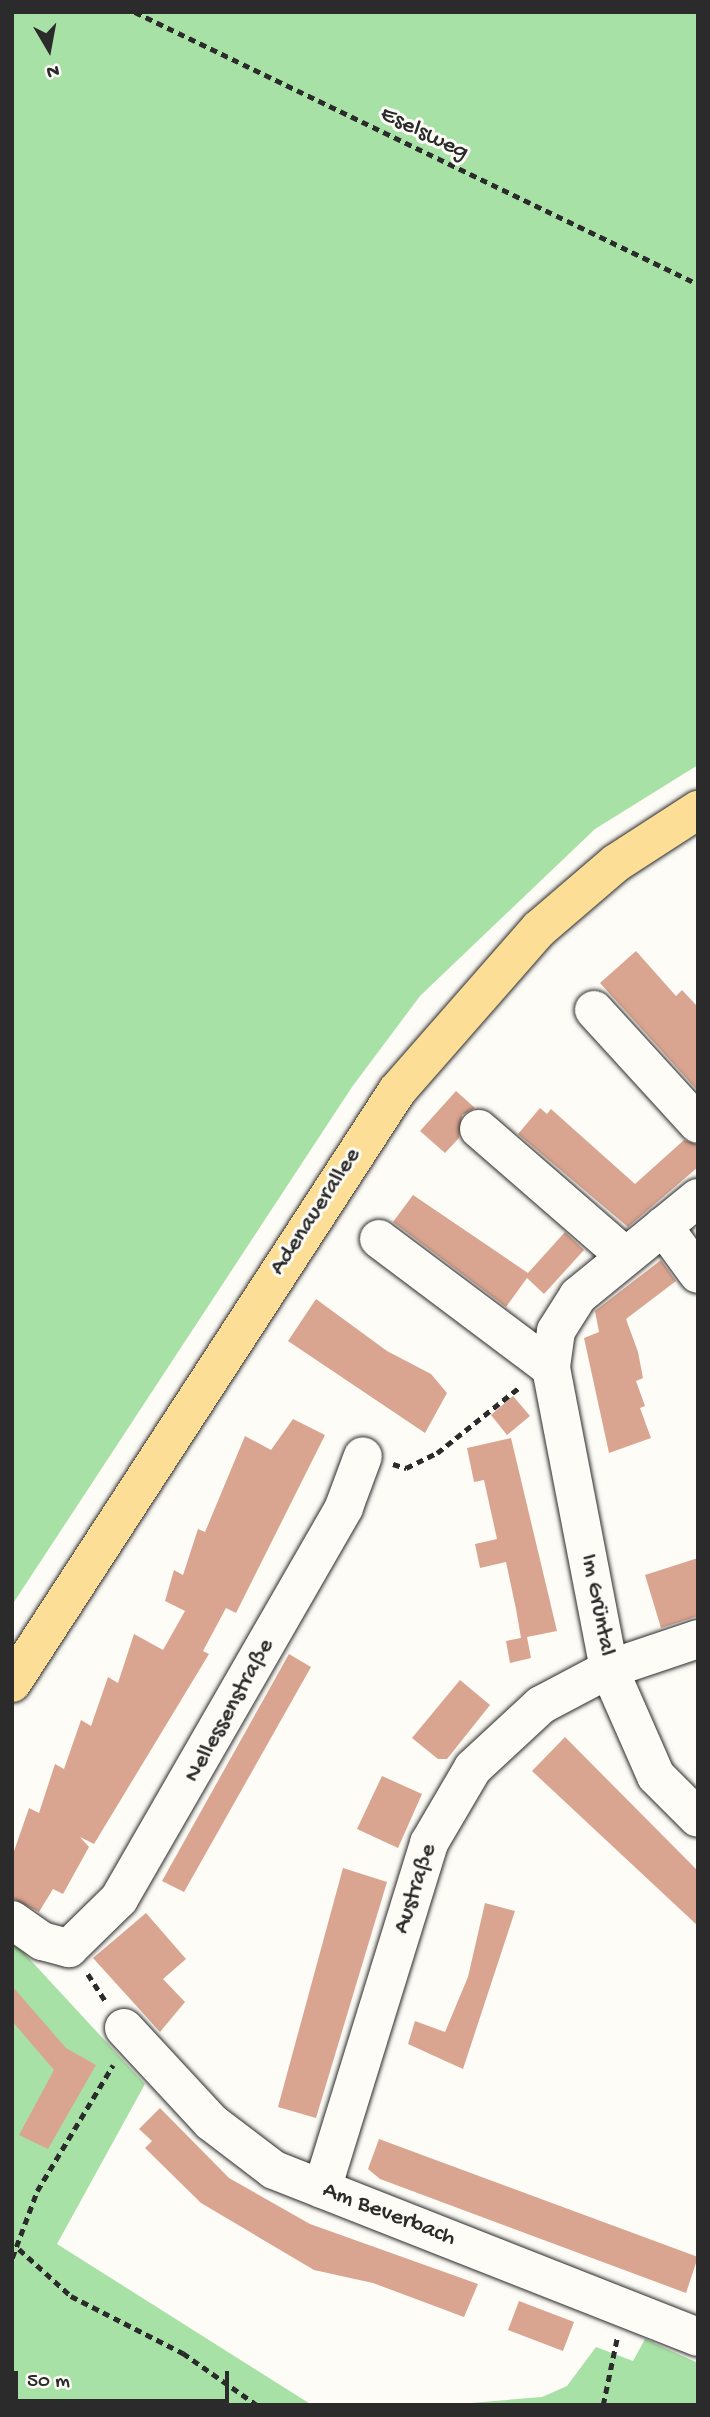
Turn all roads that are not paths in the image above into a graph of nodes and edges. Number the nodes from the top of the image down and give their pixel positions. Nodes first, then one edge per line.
1 (698, 810) edge
2 (594, 1010) dead end
3 (698, 1124) edge
4 (479, 1129) dead end
5 (698, 1198) edge
6 (663, 1226) junction
7 (379, 1239) dead end
8 (625, 1256) junction
9 (698, 1274) edge
10 (549, 1367) junction
11 (363, 1456) road end
12 (698, 1639) edge
13 (609, 1669) junction
14 (12, 1683) edge
15 (698, 1818) edge
16 (12, 1920) edge
17 (129, 2036) road end
18 (322, 2189) junction
19 (698, 2337) edge

1 - 14 main road, Adenauerallee
2 - 3 street
4 - 8 street
5 - 6 street, Im Grüntal
6 - 8 street, Im Grüntal
6 - 9 street
7 - 10 street
8 - 10 street, Im Grüntal
10 - 13 street, Im Grüntal
11 - 16 street, Nellessenstraße
12 - 13 street, Austraße
13 - 15 street, Im Grüntal
13 - 18 street, Austraße
17 - 18 street, Am Beverbach
18 - 19 street, Am Beverbach

